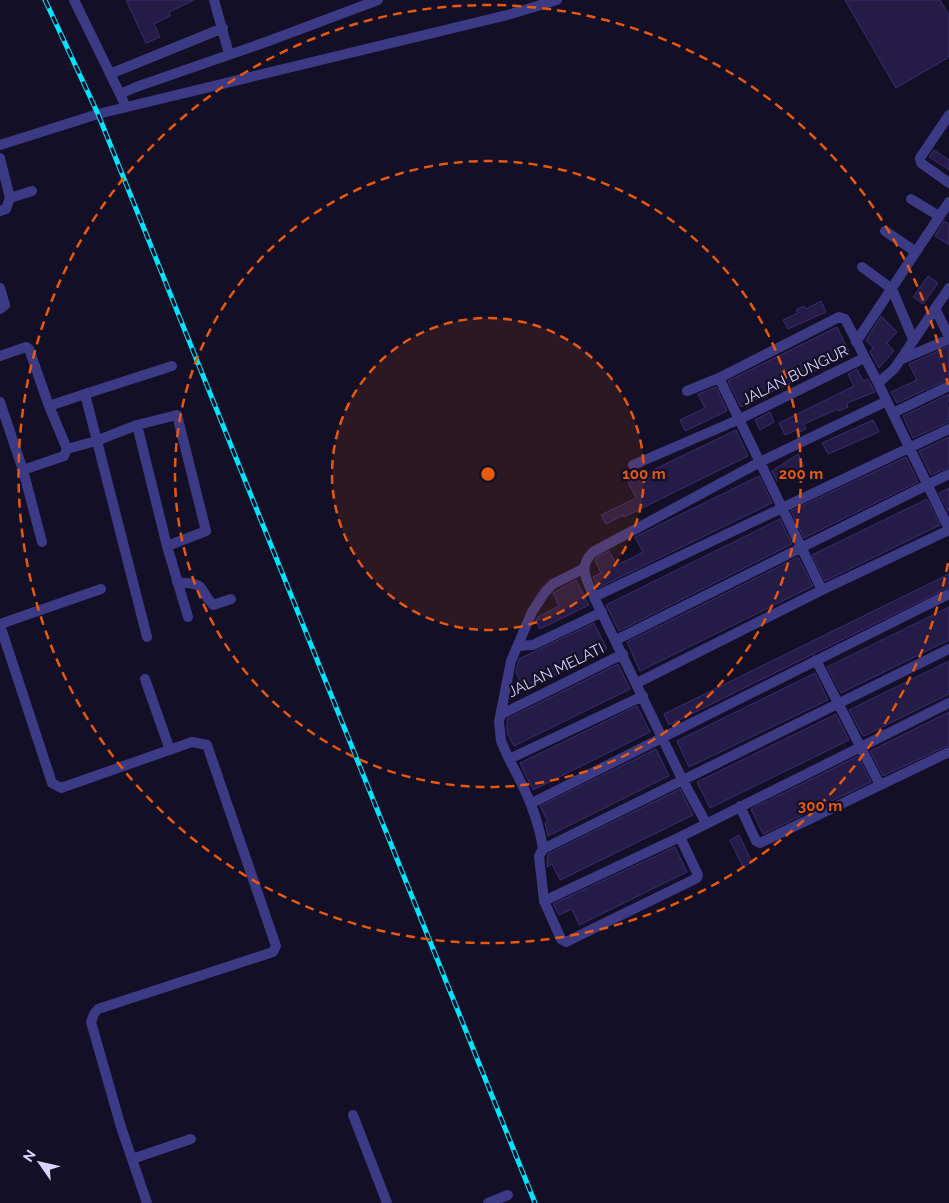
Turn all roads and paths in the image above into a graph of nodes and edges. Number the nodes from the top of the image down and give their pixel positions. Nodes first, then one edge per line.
1 (74, 0) edge
2 (214, 0) edge
3 (378, 0) edge
4 (557, 0) edge
5 (222, 28) junction
6 (229, 54) junction
7 (110, 74) junction
8 (120, 94) junction
9 (126, 108) junction
10 (949, 115) edge
11 (0, 145) edge
12 (0, 158) edge
13 (949, 183) edge
14 (32, 191) dead end
15 (10, 198) junction
16 (912, 199) dead end
17 (949, 202) edge
18 (0, 211) edge
19 (939, 216) junction
20 (885, 231) dead end
21 (916, 252) junction
22 (862, 267) dead end
23 (0, 288) edge
24 (949, 288) edge
25 (892, 289) junction
26 (935, 308) junction
27 (0, 309) edge
28 (949, 338) edge
29 (913, 339) junction
30 (856, 342) junction
31 (0, 356) edge
32 (864, 358) junction
33 (900, 360) junction
34 (172, 366) dead end
35 (719, 378) junction
36 (878, 384) junction
37 (949, 386) edge
38 (687, 391) dead end
39 (85, 394) junction
40 (887, 401) junction
41 (0, 402) edge
42 (49, 406) junction
43 (893, 413) junction
44 (740, 419) junction
45 (136, 425) junction
46 (949, 429) edge
47 (96, 442) junction
48 (67, 448) junction
49 (910, 448) junction
50 (760, 462) junction
51 (633, 465) dead end
52 (23, 470) junction
53 (949, 474) edge
54 (926, 485) junction
55 (782, 506) junction
56 (949, 530) edge
57 (42, 542) dead end
58 (167, 546) junction
59 (800, 549) junction
60 (583, 570) junction
61 (177, 582) junction
62 (101, 589) dead end
63 (822, 590) junction
64 (949, 594) edge
65 (594, 597) junction
66 (231, 599) dead end
67 (602, 612) junction
68 (188, 617) dead end
69 (147, 637) dead end
70 (616, 640) junction
71 (518, 646) junction
72 (949, 649) edge
73 (623, 654) junction
74 (816, 660) junction
75 (145, 679) dead end
76 (637, 683) junction
77 (643, 696) junction
78 (838, 703) junction
79 (949, 703) edge
80 (502, 714) junction
81 (663, 738) junction
82 (861, 745) junction
83 (170, 750) junction
84 (949, 752) edge
85 (509, 759) junction
86 (683, 781) junction
87 (880, 785) junction
88 (532, 802) junction
89 (740, 806) junction
90 (706, 823) junction
91 (680, 837) junction
92 (544, 849) junction
93 (544, 901) junction
94 (353, 1115) dead end
95 (191, 1140) dead end
96 (132, 1159) junction
97 (508, 1195) dead end
98 (147, 1203) edge
99 (387, 1203) edge
100 (488, 1203) edge

1 - 7 street
2 - 5 street
3 - 6 street
4 - 9 street
5 - 6 street
5 - 7 street
6 - 8 street
7 - 8 street
8 - 9 street
9 - 11 street
10 - 13 street
12 - 15 street
14 - 15 street
15 - 18 street
16 - 19 street
17 - 19 street
19 - 21 street
20 - 21 street
21 - 25 street
22 - 25 street
23 - 27 street
24 - 26 street
25 - 29 street
25 - 30 street
26 - 28 street
26 - 29 street
28 - 33 street
29 - 33 street
30 - 32 street
30 - 35 street
31 - 42 street
32 - 36 street
32 - 44 street, JALAN BUNGUR
33 - 36 street
34 - 39 street
35 - 38 street
35 - 44 street
36 - 40 street
37 - 43 street
39 - 42 street
39 - 47 street
40 - 43 street
40 - 50 street
41 - 52 street
42 - 48 street
43 - 49 street
44 - 50 street
44 - 51 street, JALAN BUNGUR
45 - 47 street
45 - 58 street
45 - 58 street
46 - 49 street
47 - 48 street
47 - 69 street
48 - 52 street
49 - 54 street
49 - 55 street
50 - 55 street
50 - 60 street
52 - 57 street
53 - 54 street
54 - 56 street
54 - 59 street
55 - 59 street
55 - 65 street
56 - 63 street
58 - 61 street
59 - 63 street
59 - 70 street
60 - 65 street
60 - 71 street
61 - 66 street
61 - 68 street
62 - 83 street
63 - 76 street
64 - 74 street
65 - 67 street
67 - 70 street
67 - 71 street
70 - 73 street
71 - 80 street
72 - 78 street
73 - 76 street
73 - 80 street, JALAN MELATI
74 - 78 street
74 - 81 street
75 - 83 street
76 - 77 street
77 - 81 street
77 - 85 street
78 - 82 street
78 - 86 street
79 - 82 street
80 - 85 street
81 - 86 street
81 - 88 street
82 - 87 street
82 - 89 street
83 - 96 street
84 - 87 street
85 - 88 street
86 - 90 street
86 - 92 street
87 - 89 street
88 - 92 street
89 - 90 street
90 - 91 street
91 - 93 street
91 - 93 street
92 - 93 street
94 - 99 street
95 - 96 street
96 - 98 street
97 - 100 street

